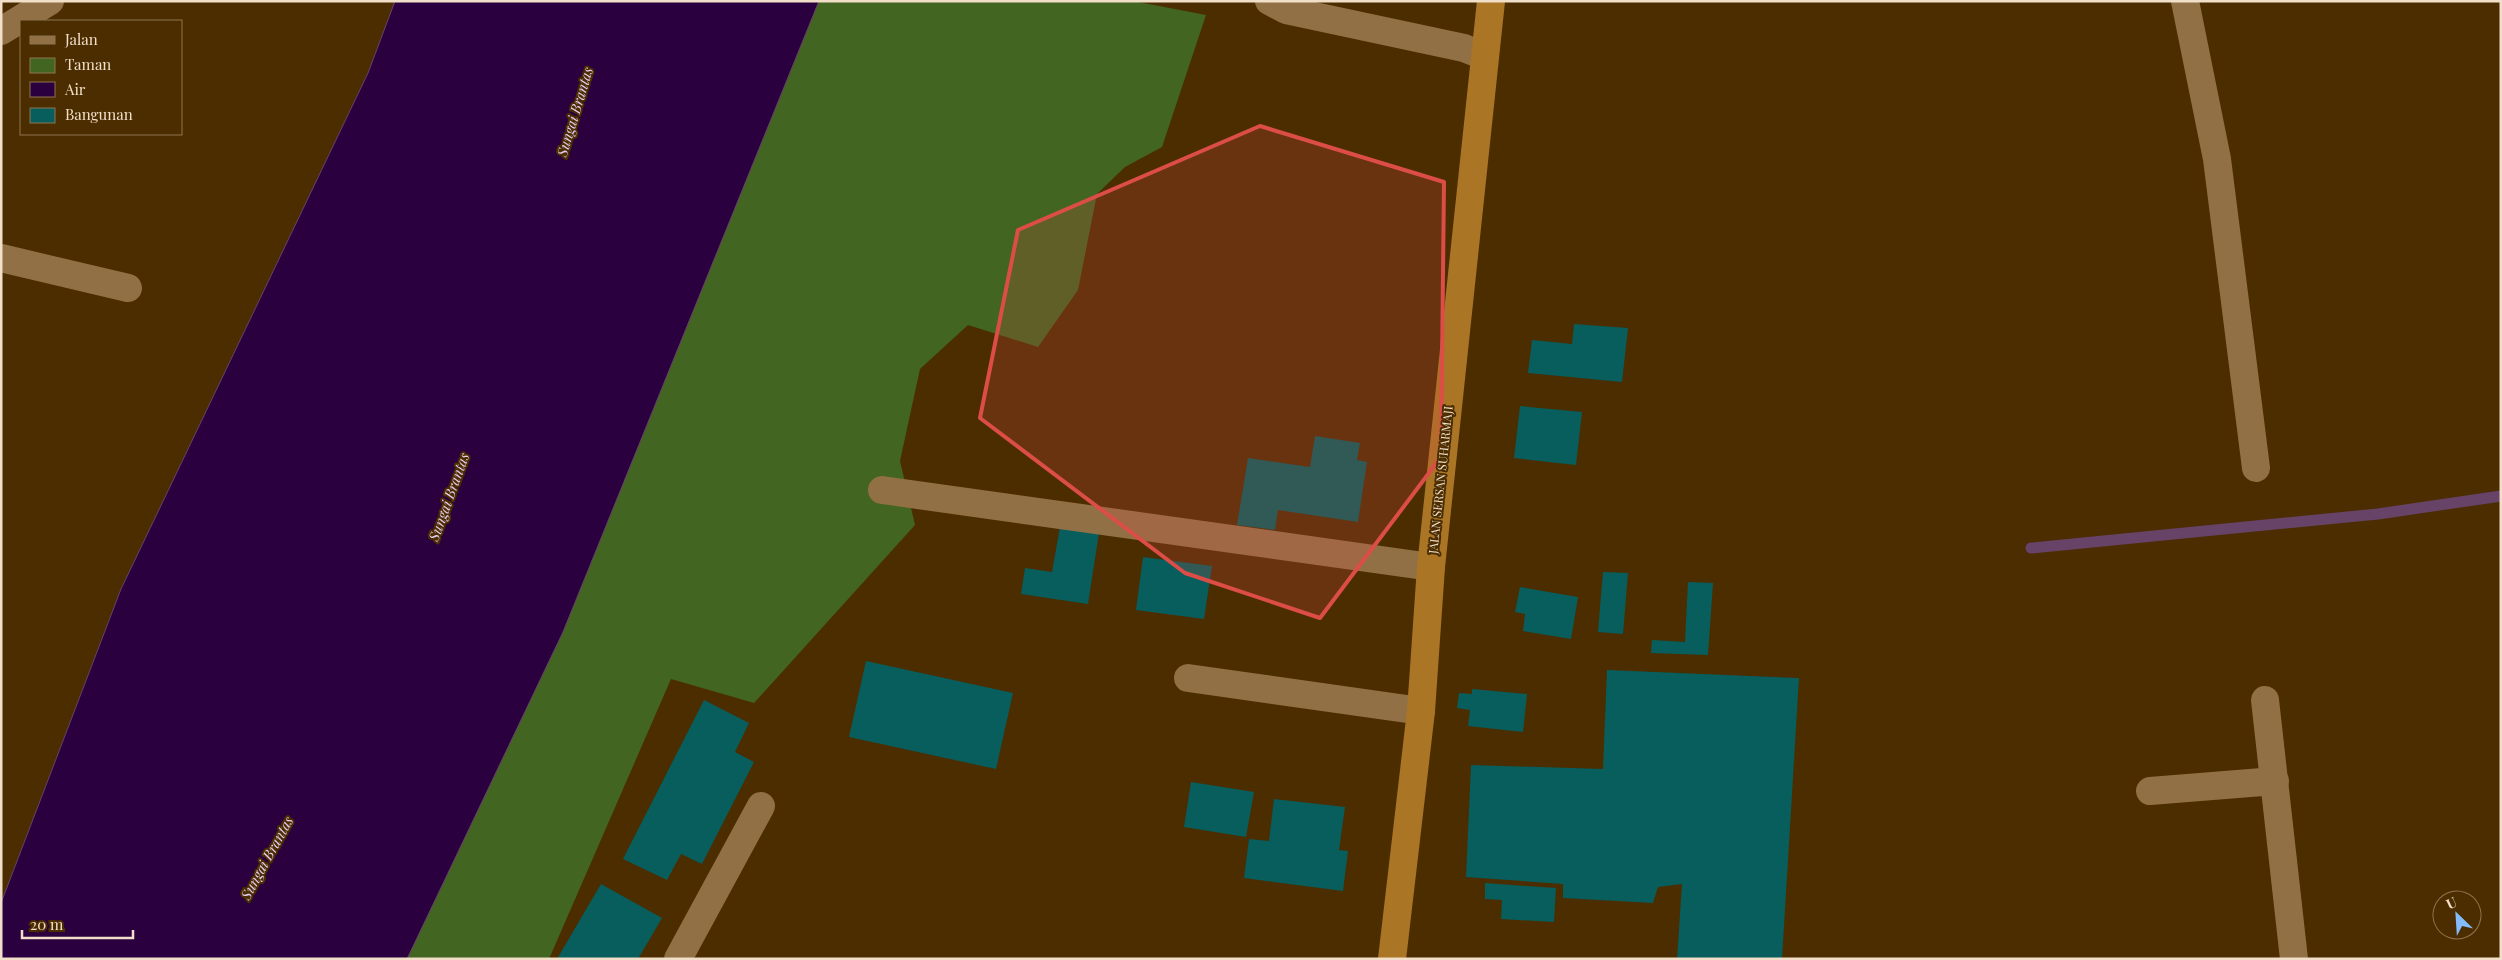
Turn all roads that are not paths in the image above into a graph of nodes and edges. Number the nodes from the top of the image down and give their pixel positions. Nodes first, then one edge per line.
1 (50, 1) edge
2 (1269, 1) edge
3 (1491, 1) edge
4 (2185, 1) edge
5 (1, 31) edge
6 (1484, 56) junction
7 (1, 258) edge
8 (128, 288) dead end
9 (2256, 468) dead end
10 (882, 490) dead end
11 (1431, 567) junction
12 (1188, 678) dead end
13 (2265, 700) dead end
14 (1421, 711) junction
15 (2274, 781) junction
16 (2150, 791) dead end
17 (761, 806) dead end
18 (2290, 958) edge
19 (678, 959) edge
20 (1392, 959) edge

1 - 5 street
2 - 6 street
3 - 6 highway, JALAN SERSAN SUHARMAJI
4 - 9 street
6 - 11 highway, JALAN SERSAN SUHARMAJI
7 - 8 street
10 - 11 street
11 - 14 highway, JALAN SERSAN SUHARMAJI
12 - 14 street
13 - 15 street
14 - 20 highway, JALAN SERSAN SUHARMAJI
15 - 16 street
15 - 18 street
17 - 19 street

